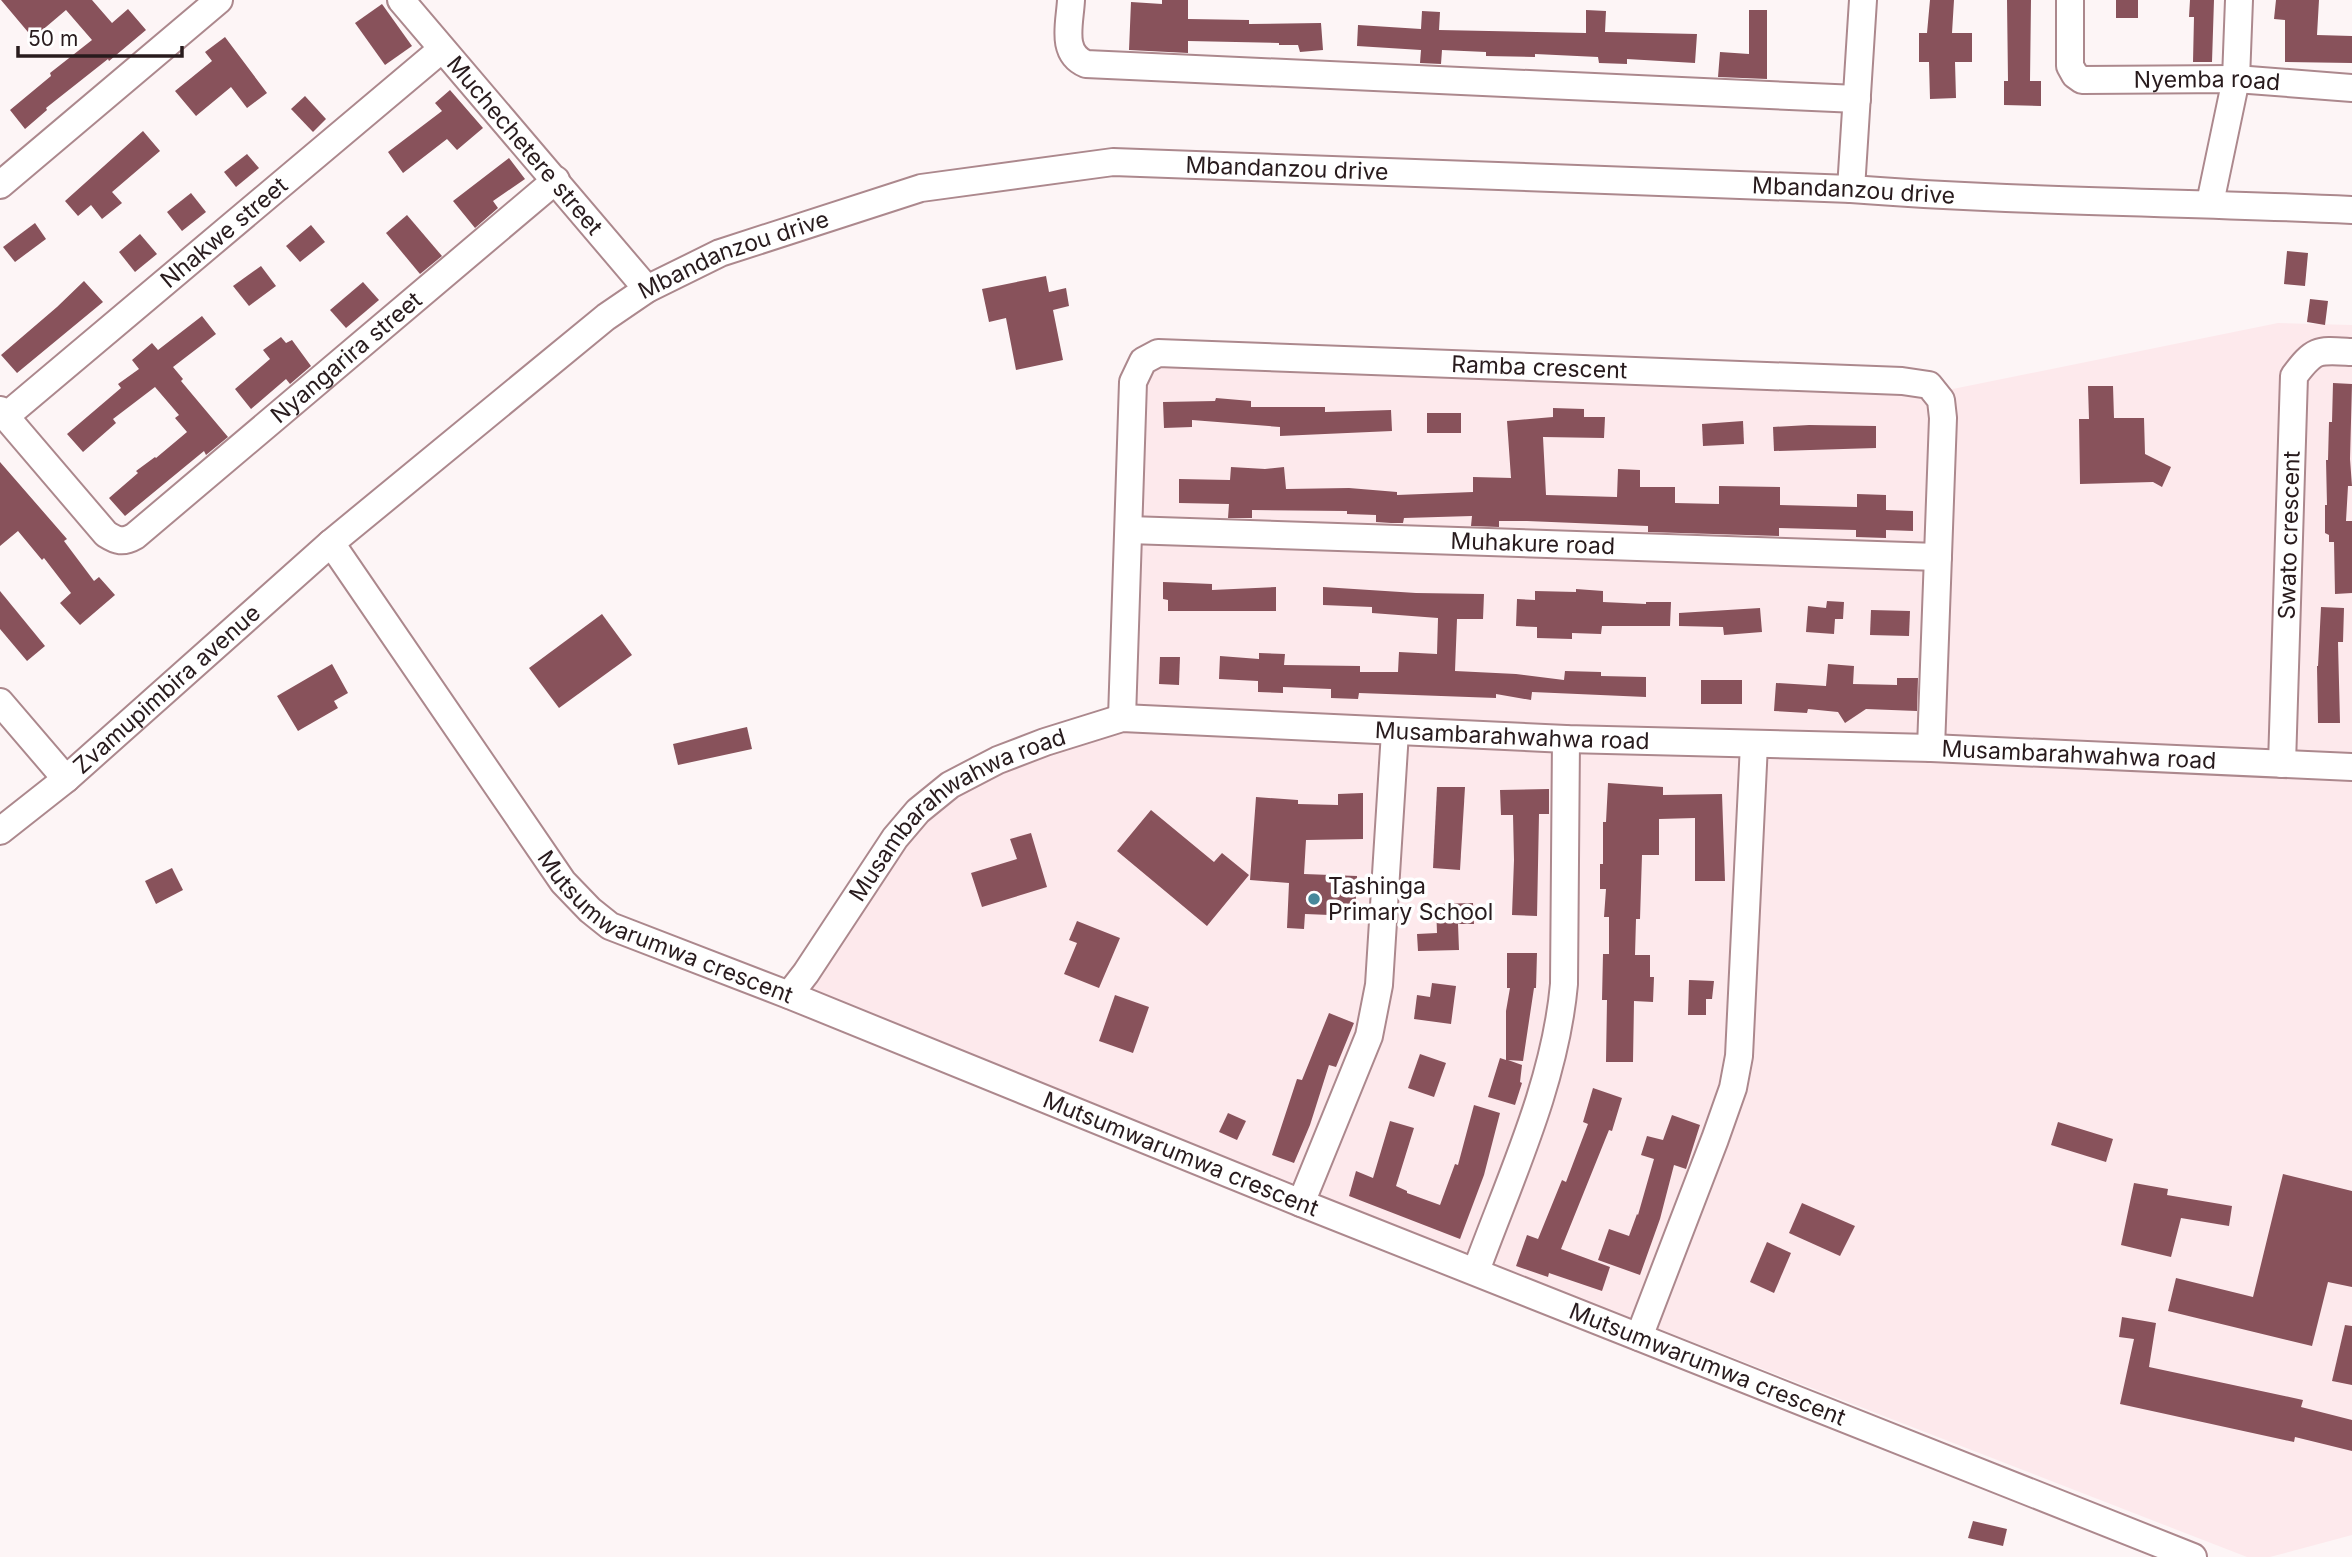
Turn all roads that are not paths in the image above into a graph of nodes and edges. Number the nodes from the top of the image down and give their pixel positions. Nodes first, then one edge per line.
1 (219, 0) edge
2 (401, 0) edge
3 (1071, 0) edge
4 (1863, 0) edge
5 (2070, 0) edge
6 (2239, 0) edge
7 (442, 49) junction
8 (2236, 79) junction
9 (2352, 88) edge
10 (1857, 99) junction
11 (556, 180) junction
12 (0, 185) edge
13 (1851, 189) junction
14 (2210, 203) junction
15 (2352, 210) edge
16 (647, 289) junction
17 (2352, 352) edge
18 (3, 413) edge
19 (1129, 530) junction
20 (331, 543) junction
21 (1938, 557) junction
22 (0, 702) edge
23 (1122, 718) junction
24 (1395, 732) junction
25 (1566, 739) junction
26 (1754, 744) junction
27 (1931, 748) junction
28 (2282, 764) junction
29 (2352, 767) edge
30 (66, 779) junction
31 (0, 831) edge
32 (789, 995) junction
33 (1301, 1203) junction
34 (1476, 1271) junction
35 (1639, 1337) junction
36 (2193, 1557) edge

1 - 12 street
2 - 7 street, Muchechetere street
3 - 10 street
4 - 10 street
5 - 8 street, Nyemba road
6 - 8 street
7 - 11 street, Muchechetere street
7 - 18 street, Nhakwe street
8 - 9 street, Nyemba road
8 - 14 street
10 - 13 street
11 - 16 street, Muchechetere street
11 - 18 street, Nyangarira street
13 - 14 street, Mbandanzou drive
13 - 16 street, Mbandanzou drive
14 - 15 street, Mbandanzou drive
16 - 20 street, Mbandanzou drive
17 - 28 street, Swato crescent
19 - 21 street, Muhakure road
19 - 21 street, Ramba crescent
19 - 23 street, Ramba crescent
20 - 30 street, Zvamupimbira avenue
20 - 32 street, Mutsumwarumwa crescent
21 - 27 street, Ramba crescent
22 - 30 street
23 - 24 street, Musambarahwahwa road
23 - 32 street, Musambarahwahwa road
24 - 25 street, Musambarahwahwa road
24 - 33 street
25 - 26 street, Musambarahwahwa road
25 - 34 street
26 - 27 street, Musambarahwahwa road
26 - 35 street
27 - 28 street, Musambarahwahwa road
28 - 29 street, Musambarahwahwa road
30 - 31 street, Zvamupimbira avenue
32 - 33 street, Mutsumwarumwa crescent
33 - 34 street, Mutsumwarumwa crescent
34 - 35 street, Mutsumwarumwa crescent
35 - 36 street, Mutsumwarumwa crescent

